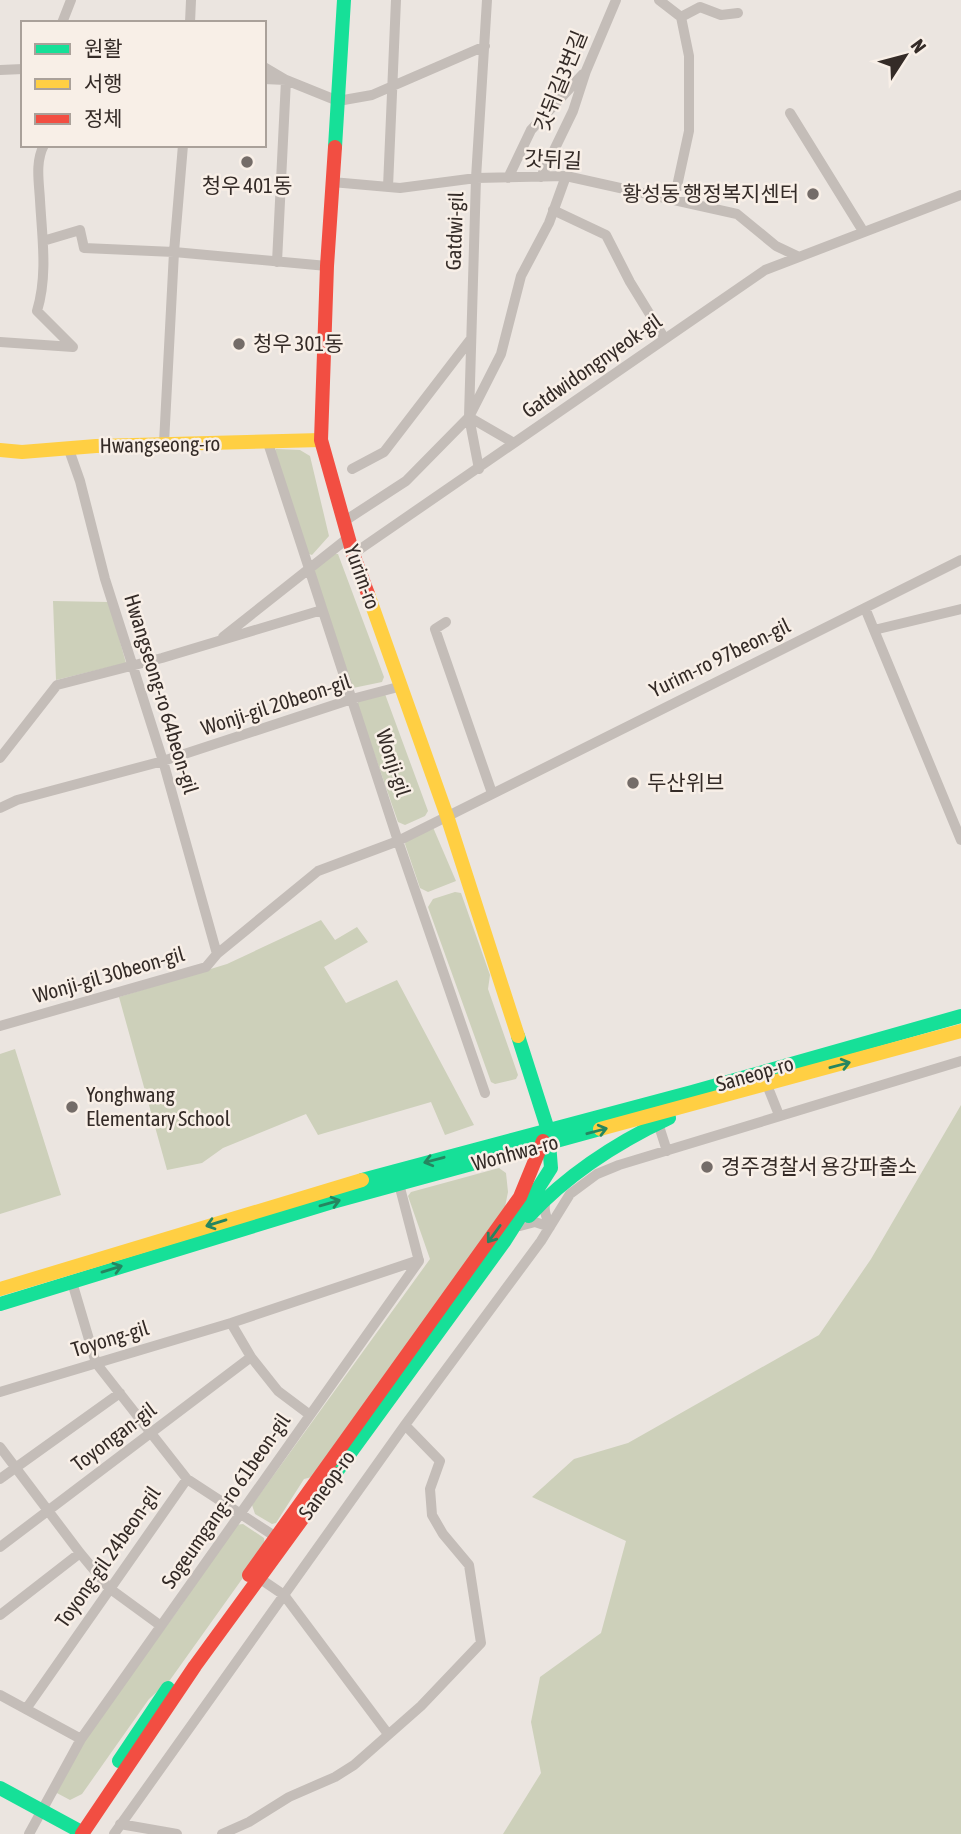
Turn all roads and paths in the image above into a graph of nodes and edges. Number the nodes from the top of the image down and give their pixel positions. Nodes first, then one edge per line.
1 (71, 0) edge
2 (191, 0) edge
3 (344, 0) edge
4 (396, 0) edge
5 (487, 0) edge
6 (616, 0) edge
7 (659, 0) edge
8 (701, 4) edge
9 (738, 13) dead end
10 (681, 17) junction
11 (63, 21) edge
12 (190, 21) edge
13 (485, 46) junction
14 (266, 68) edge
15 (21, 69) edge
16 (0, 70) edge
17 (586, 71) junction
18 (266, 79) edge
19 (286, 80) junction
20 (391, 86) junction
21 (338, 101) junction
22 (790, 113) dead end
23 (43, 147) edge
24 (183, 147) edge
25 (566, 176) junction
26 (541, 177) junction
27 (476, 178) junction
28 (508, 178) junction
29 (332, 182) junction
30 (388, 187) junction
31 (961, 194) edge
32 (674, 200) junction
33 (553, 210) junction
34 (863, 231) junction
35 (43, 241) junction
36 (174, 252) junction
37 (797, 256) junction
38 (277, 262) junction
39 (327, 266) junction
40 (665, 339) junction
41 (470, 340) junction
42 (0, 342) edge
43 (469, 417) junction
44 (321, 440) junction
45 (164, 443) junction
46 (268, 443) junction
47 (514, 443) junction
48 (68, 447) junction
49 (0, 450) edge
50 (352, 469) dead end
51 (479, 469) junction
52 (343, 522) junction
53 (348, 538) junction
54 (353, 554) junction
55 (961, 560) edge
56 (309, 569) junction
57 (864, 608) junction
58 (961, 609) edge
59 (322, 610) junction
60 (446, 622) dead end
61 (874, 630) junction
62 (217, 642) junction
63 (132, 666) junction
64 (402, 687) junction
65 (352, 699) junction
66 (0, 758) edge
67 (163, 761) junction
68 (492, 793) junction
69 (0, 808) edge
70 (447, 816) junction
71 (961, 840) edge
72 (398, 841) junction
73 (217, 954) junction
74 (961, 1016) edge
75 (0, 1026) edge
76 (961, 1031) edge
77 (961, 1061) edge
78 (767, 1085) junction
79 (485, 1093) dead end
80 (727, 1096) junction
81 (779, 1115) junction
82 (657, 1123) junction
83 (546, 1140) junction
84 (667, 1152) junction
85 (399, 1184) junction
86 (549, 1194) junction
87 (520, 1226) junction
88 (550, 1227) junction
89 (504, 1242) junction
90 (419, 1260) junction
91 (72, 1282) junction
92 (0, 1289) edge
93 (0, 1304) edge
94 (231, 1323) junction
95 (251, 1357) junction
96 (96, 1363) junction
97 (0, 1392) edge
98 (120, 1393) junction
99 (310, 1415) junction
100 (405, 1425) junction
101 (152, 1434) junction
102 (0, 1447) edge
103 (15, 1467) junction
104 (0, 1479) edge
105 (187, 1479) junction
106 (47, 1511) junction
107 (240, 1514) junction
108 (276, 1537) junction
109 (0, 1547) edge
110 (80, 1553) junction
111 (259, 1578) junction
112 (108, 1588) junction
113 (284, 1595) junction
114 (0, 1615) edge
115 (161, 1626) junction
116 (0, 1695) edge
117 (26, 1709) junction
118 (388, 1734) junction
119 (81, 1739) junction
120 (0, 1788) edge
121 (42, 1810) junction
122 (117, 1829) edge
123 (78, 1833) edge
124 (29, 1834) edge
125 (177, 1834) edge
126 (222, 1834) edge

1 - 11 street
2 - 12 street
3 - 21 street, Yurim-ro
4 - 20 street
5 - 13 street, Gatdwi-gil
6 - 17 street, 갓뒤길3번길
7 - 10 street
8 - 9 street
8 - 10 street
10 - 32 street
13 - 20 street
13 - 27 street, Gatdwi-gil
14 - 19 street
15 - 16 street
17 - 26 street, 갓뒤길3번길
17 - 28 street
18 - 19 street
19 - 21 street
19 - 38 street
20 - 21 street
20 - 30 street
21 - 29 street, Yurim-ro
22 - 34 street
23 - 35 street
24 - 36 street
25 - 26 street, 갓뒤길
25 - 32 street, 갓뒤길
25 - 33 street
26 - 28 street, 갓뒤길
27 - 28 street, 갓뒤길
27 - 30 street, 갓뒤길
27 - 41 street, Gatdwi-gil
29 - 30 street, 갓뒤길
29 - 39 street, Yurim-ro
31 - 34 street, Gatdwidongnyeok-gil
32 - 37 street, 갓뒤길
33 - 40 street
33 - 43 street
34 - 37 street, Gatdwidongnyeok-gil
35 - 36 street
35 - 42 street
36 - 38 street
36 - 45 street
37 - 40 street, Gatdwidongnyeok-gil
38 - 39 street
39 - 44 street, Yurim-ro
40 - 47 street, Gatdwidongnyeok-gil
41 - 43 street, Gatdwi-gil
41 - 50 street
43 - 47 street
43 - 51 street, Gatdwi-gil
43 - 52 street
44 - 46 street, Hwangseong-ro
44 - 52 street, Yurim-ro
45 - 46 street, Hwangseong-ro
45 - 48 street, Hwangseong-ro
46 - 56 street, Wonji-gil
47 - 51 street, Gatdwidongnyeok-gil
48 - 49 street, Hwangseong-ro
48 - 63 street, Hwangseong-ro 64beon-gil
51 - 54 street, Gatdwidongnyeok-gil
52 - 53 street, Yurim-ro
53 - 54 street, Yurim-ro
53 - 56 street
54 - 64 street, Yurim-ro
55 - 57 street, Yurim-ro 97beon-gil
56 - 59 street, Wonji-gil
56 - 62 street
57 - 61 street
57 - 68 street, Yurim-ro 97beon-gil
58 - 61 street
59 - 62 street
59 - 65 street, Wonji-gil
60 - 68 street
61 - 71 street
62 - 63 street
63 - 66 street
63 - 67 street, Hwangseong-ro 64beon-gil
64 - 65 street, Wonji-gil 20beon-gil
64 - 70 street, Yurim-ro
65 - 67 street, Wonji-gil 20beon-gil
65 - 72 street, Wonji-gil
67 - 69 street, Wonji-gil 20beon-gil
67 - 73 street, Hwangseong-ro 64beon-gil
68 - 70 street, Yurim-ro 97beon-gil
70 - 72 street, Yurim-ro 97beon-gil
70 - 83 street, Yurim-ro
72 - 73 street, Wonji-gil 30beon-gil
72 - 79 street, Wonji-gil
73 - 75 street, Wonji-gil 30beon-gil
74 - 83 street, Saneop-ro
78 -> 76 street, Wonhwa-ro
77 - 81 street
78 - 80 street, Wonhwa-ro
78 - 81 street
80 - 82 street
83 -> 80 street, Wonhwa-ro
81 - 84 street
82 - 84 street
82 - 86 street
83 - 85 street, Wonhwa-ro
83 - 89 street, Saneop-ro
83 -> 92 street, Wonhwa-ro
83 -> 108 street, Saneop-ro
84 - 88 street
85 - 90 street
91 -> 85 street, Wonhwa-ro
86 - 87 street
86 - 88 street
87 - 88 street
87 - 89 street
88 - 100 street
89 - 111 street, Saneop-ro
90 - 94 street, Toyong-gil
90 - 99 street, Sogeumgang-ro 61beon-gil
91 - 93 street, Wonhwa-ro
91 - 96 street
94 - 95 street
94 - 96 street, Toyong-gil
95 - 99 street
95 - 101 street, Toyongan-gil
96 - 97 street, Toyong-gil
96 - 98 street, Toyong-gil 24beon-gil
98 - 101 street, Toyong-gil 24beon-gil
98 - 103 street
99 - 107 street, Sogeumgang-ro 61beon-gil
100 - 113 street
100 - 118 street
101 - 105 street, Toyong-gil 24beon-gil
101 - 106 street, Toyongan-gil
102 - 103 street
103 - 104 street
103 - 106 street
105 - 107 street
105 - 112 street, Toyong-gil 24beon-gil
106 - 109 street, Toyongan-gil
106 - 110 street
107 - 108 street
107 - 115 street, Sogeumgang-ro 61beon-gil
108 - 123 street, Saneop-ro
110 - 112 street
110 - 114 street
111 - 113 street
111 - 123 street, Saneop-ro
112 - 115 street
112 - 117 street, Toyong-gil 24beon-gil
113 - 118 street
113 - 122 street
115 - 119 street, Sogeumgang-ro 61beon-gil
116 - 117 street
117 - 119 street
118 - 126 street
119 - 121 street, Sogeumgang-ro 61beon-gil
120 - 121 street
121 - 123 street
121 - 124 street, Sogeumgang-ro 61beon-gil
122 - 125 street

